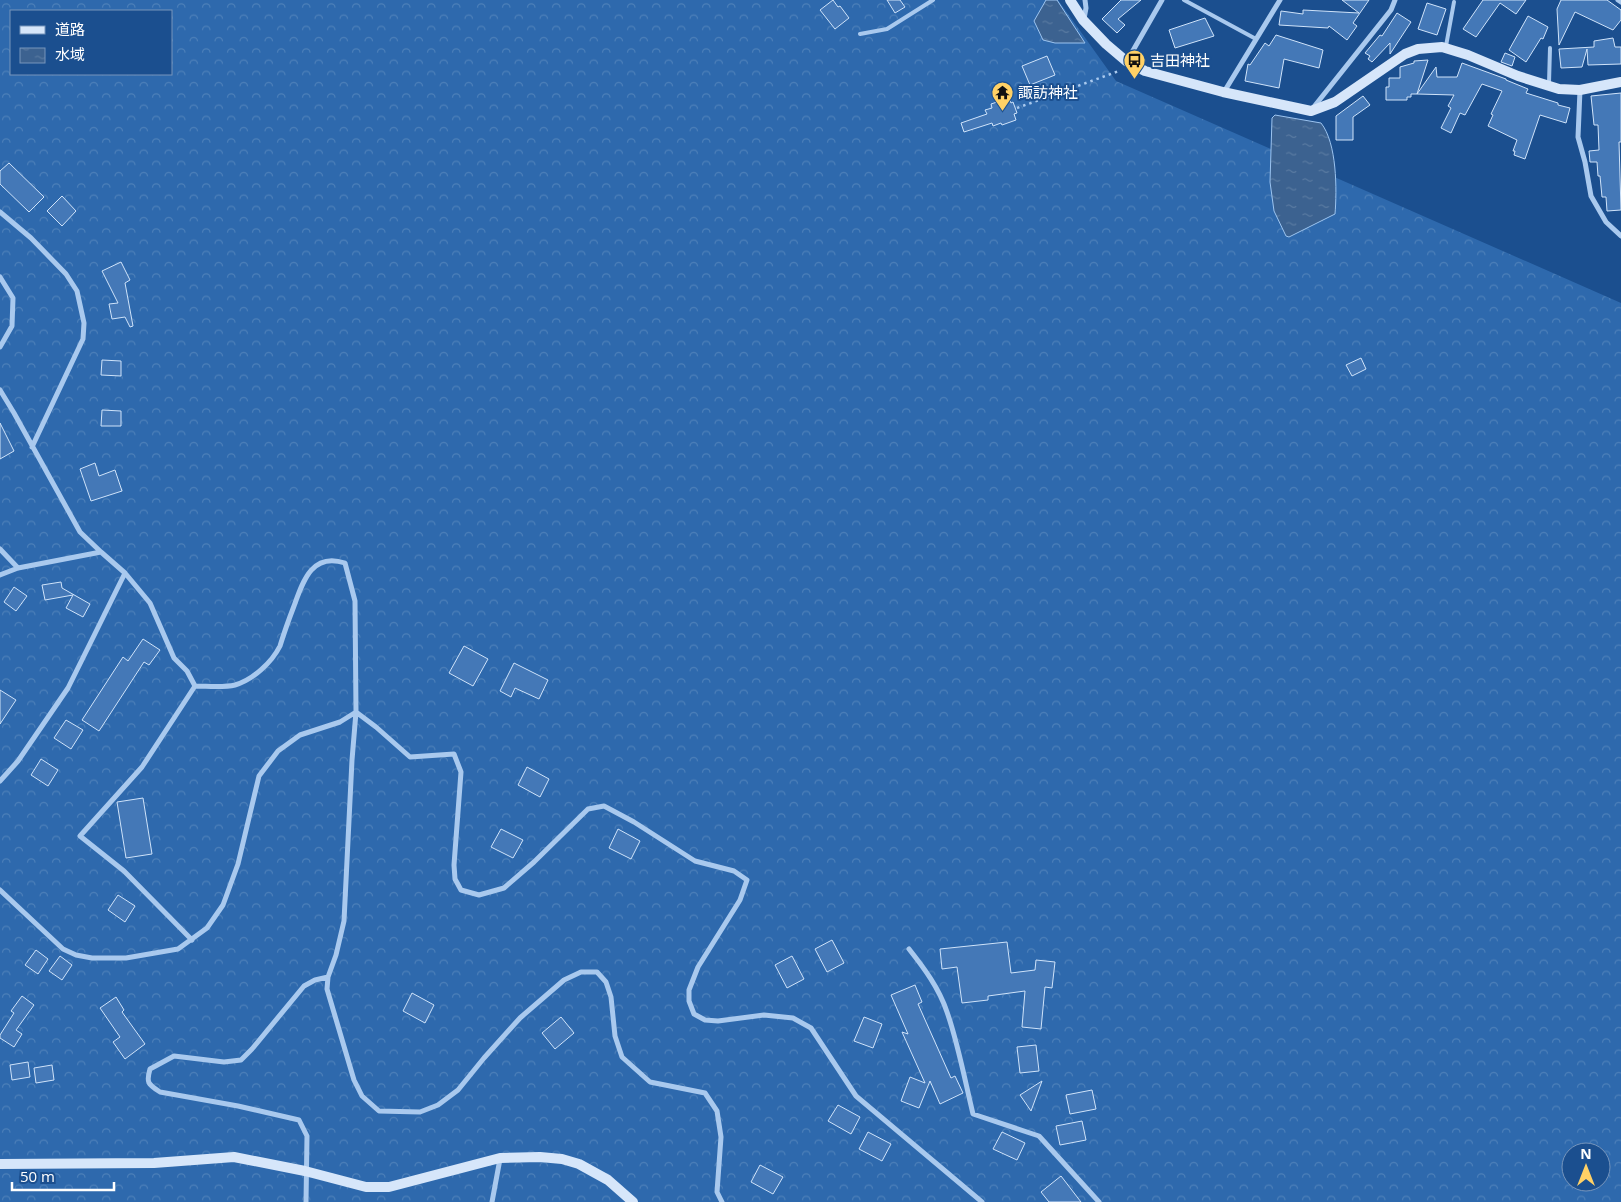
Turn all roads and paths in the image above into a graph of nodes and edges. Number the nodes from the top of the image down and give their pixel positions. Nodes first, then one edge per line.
1 (933, 0) edge
2 (1070, 0) edge
3 (1085, 0) edge
4 (1162, 0) edge
5 (1184, 0) edge
6 (1280, 0) edge
7 (1395, 0) edge
8 (1618, 0) edge
9 (1454, 2) dead end
10 (1621, 2) edge
11 (1084, 20) junction
12 (860, 34) dead end
13 (1256, 39) junction
14 (1446, 48) junction
15 (1550, 48) dead end
16 (1129, 63) junction
17 (1621, 82) edge
18 (1548, 86) junction
19 (1580, 90) junction
20 (1223, 92) junction
21 (1017, 108) dead end
22 (1311, 111) junction
23 (0, 212) edge
24 (1621, 236) edge
25 (0, 278) edge
26 (0, 347) edge
27 (0, 390) edge
28 (32, 447) junction
29 (0, 549) edge
30 (101, 552) junction
31 (18, 568) junction
32 (125, 573) junction
33 (0, 575) edge
34 (194, 686) junction
35 (356, 712) junction
36 (0, 781) edge
37 (0, 890) edge
38 (192, 940) junction
39 (908, 949) dead end
40 (328, 977) junction
41 (500, 1158) junction
42 (0, 1164) edge
43 (305, 1171) junction
44 (306, 1202) edge
45 (492, 1202) edge
46 (633, 1202) edge
47 (722, 1202) edge
48 (982, 1202) edge
49 (1099, 1202) edge

1 - 12 lane
2 - 11 street
3 - 11 street
4 - 16 street
5 - 13 lane
6 - 13 street
7 - 22 street
8 - 10 street
9 - 14 lane
11 - 16 street
13 - 20 street
14 - 18 street
14 - 22 street
15 - 18 lane
16 - 20 street
16 - 21 path
17 - 19 street
18 - 19 street
19 - 24 street
20 - 22 street
23 - 28 street
25 - 26 street
27 - 28 street
28 - 30 street
29 - 31 street
30 - 31 street
30 - 32 street
31 - 33 street
32 - 34 street
32 - 36 street
34 - 35 street
34 - 38 street
35 - 38 street
35 - 40 street
35 - 48 street
37 - 38 street
39 - 49 street
40 - 43 street
40 - 47 street
41 - 43 street
41 - 45 street
41 - 46 street
42 - 43 street
43 - 44 street

